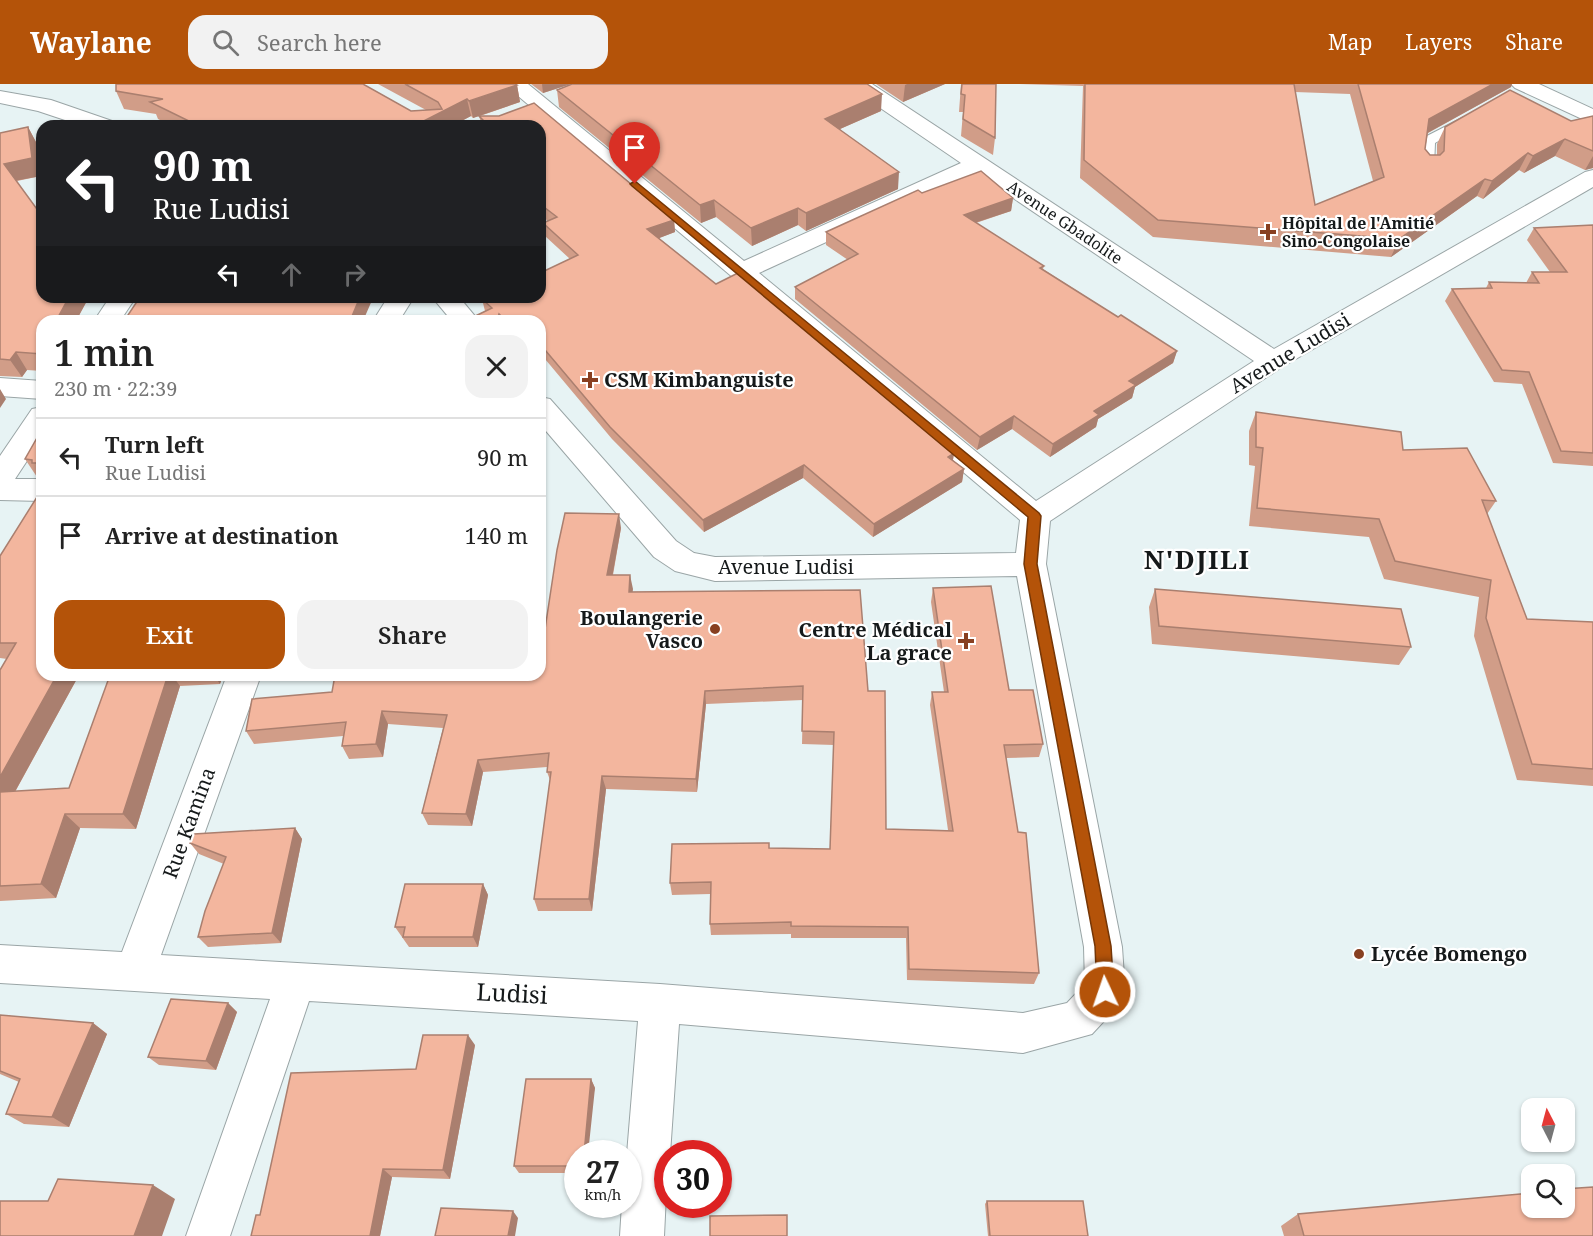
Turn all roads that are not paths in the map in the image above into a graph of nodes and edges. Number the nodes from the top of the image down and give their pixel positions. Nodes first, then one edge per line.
1 (17, 84) edge
2 (515, 84) edge
3 (858, 84) edge
4 (1522, 87) edge
5 (0, 97) edge
6 (1478, 113) edge
7 (1593, 117) edge
8 (87, 120) edge
9 (978, 164) junction
10 (1427, 167) edge
11 (1593, 177) edge
12 (741, 272) junction
13 (450, 303) edge
14 (461, 315) edge
15 (1273, 361) junction
16 (0, 387) edge
17 (36, 390) edge
18 (546, 413) edge
19 (36, 425) edge
20 (0, 479) edge
21 (0, 489) edge
22 (36, 490) edge
23 (1035, 516) junction
24 (1030, 564) junction
25 (242, 681) edge
26 (0, 964) edge
27 (135, 971) junction
28 (296, 980) junction
29 (660, 1003) junction
30 (208, 1236) edge
31 (642, 1236) edge

1 - 5 street
2 - 12 street
3 - 9 street, Avenue Gbadolite
4 - 7 street
5 - 8 street
6 - 10 lane
9 - 12 street
9 - 15 street, Avenue Gbadolite
11 - 15 street, Avenue Ludisi
12 - 23 street
13 - 14 street
15 - 23 street, Avenue Ludisi
16 - 17 street
18 - 24 street, Avenue Ludisi
19 - 20 street
21 - 22 street
23 - 24 street
24 - 29 street, Ludisi
25 - 27 street, Rue Kamina
26 - 27 street, Ludisi
27 - 28 street, Ludisi
28 - 29 street, Ludisi
28 - 30 street
29 - 31 street

